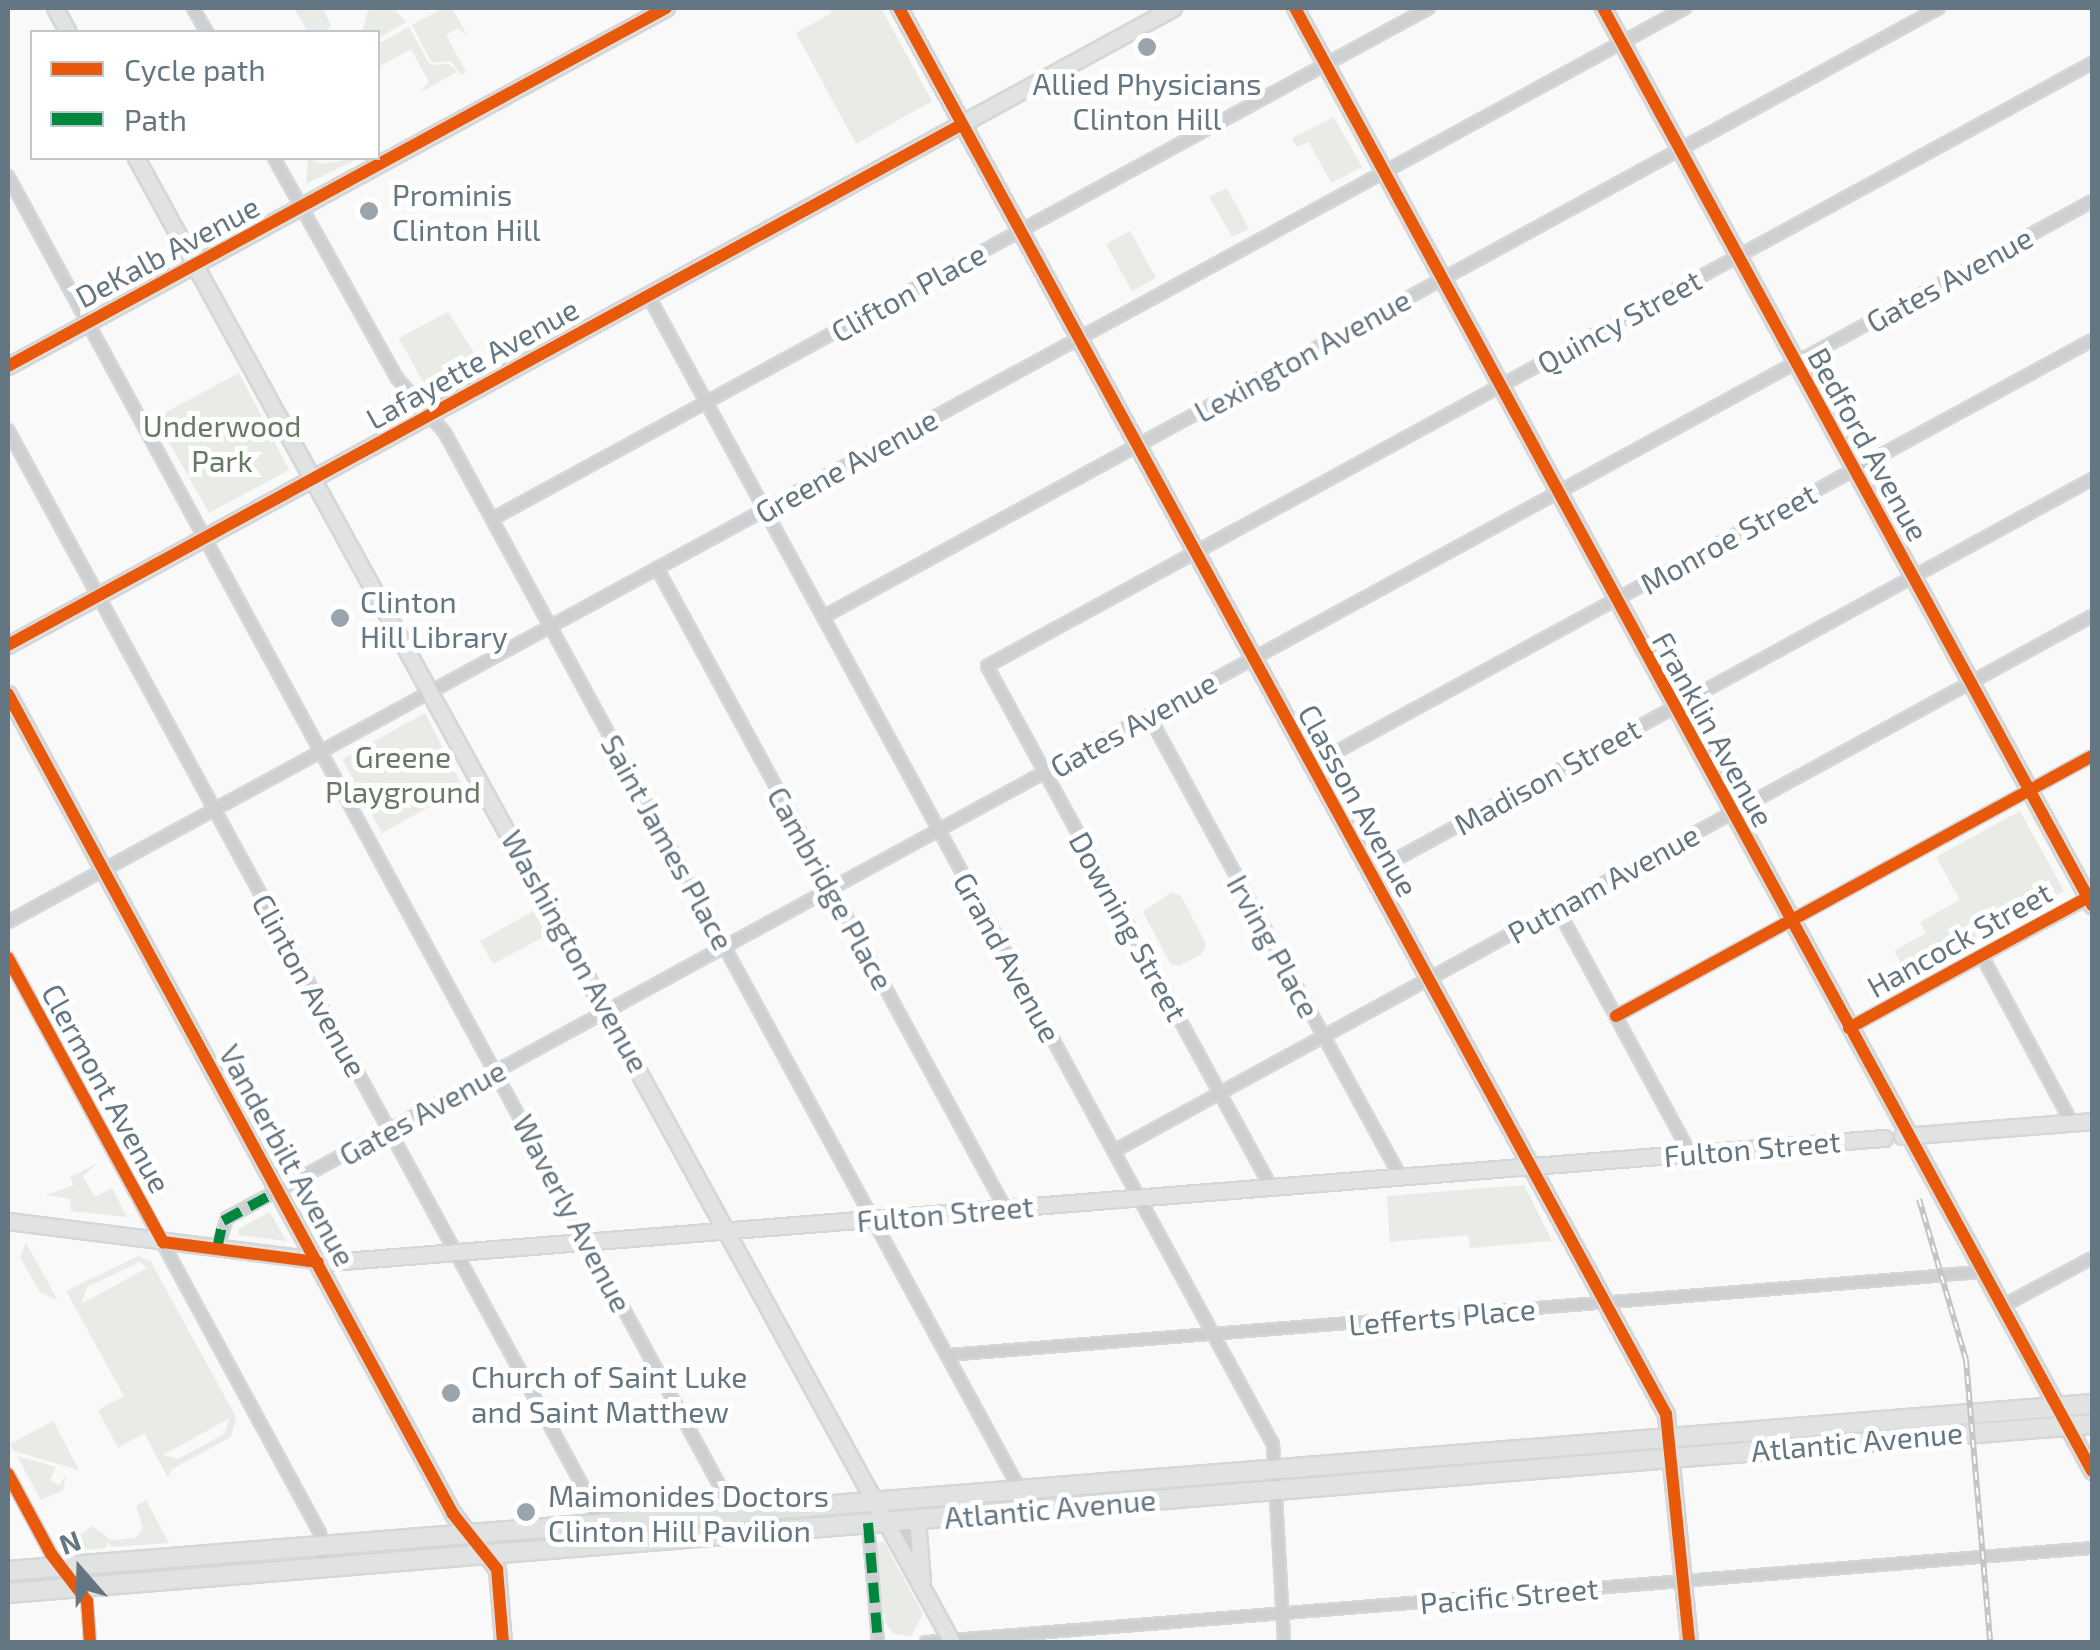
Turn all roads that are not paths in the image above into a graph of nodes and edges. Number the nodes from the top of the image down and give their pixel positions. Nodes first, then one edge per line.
1 (54, 8) edge
2 (194, 8) edge
3 (666, 8) edge
4 (899, 8) edge
5 (1173, 8) edge
6 (1295, 8) edge
7 (1429, 8) edge
8 (1603, 8) edge
9 (1684, 8) edge
10 (1939, 8) edge
11 (67, 30) edge
12 (206, 30) edge
13 (1622, 42) junction
14 (2092, 62) edge
15 (1325, 64) junction
16 (961, 124) junction
17 (1680, 148) junction
18 (137, 160) edge
19 (275, 160) edge
20 (1383, 171) junction
21 (8, 176) edge
22 (2092, 201) edge
23 (302, 206) junction
24 (1020, 230) junction
25 (1738, 256) junction
26 (197, 264) junction
27 (1440, 280) junction
28 (648, 295) junction
29 (87, 322) junction
30 (1079, 338) junction
31 (2092, 340) edge
32 (1796, 362) junction
33 (8, 366) edge
34 (1498, 386) junction
35 (706, 403) junction
36 (428, 415) junction
37 (8, 430) edge
38 (1137, 444) junction
39 (1855, 469) junction
40 (316, 476) junction
41 (2092, 479) edge
42 (1557, 494) junction
43 (764, 510) junction
44 (492, 519) junction
45 (205, 538) junction
46 (1196, 552) junction
47 (657, 568) junction
48 (1913, 576) junction
49 (97, 595) junction
50 (1615, 600) junction
51 (2092, 616) edge
52 (823, 617) junction
53 (551, 626) junction
54 (8, 644) edge
55 (1254, 658) junction
56 (987, 666) joint
57 (1971, 682) junction
58 (433, 690) junction
59 (8, 694) edge
60 (1674, 707) junction
61 (1149, 716) junction
62 (322, 751) junction
63 (2092, 756) edge
64 (1312, 765) junction
65 (1045, 772) junction
66 (2030, 790) junction
67 (214, 809) junction
68 (1732, 813) junction
69 (939, 830) junction
70 (104, 870) junction
71 (1371, 872) junction
72 (832, 888) junction
73 (2091, 899) edge
74 (1557, 908) junction
75 (1790, 921) junction
76 (8, 922) edge
77 (725, 947) junction
78 (1982, 956) junction
79 (8, 958) edge
80 (1428, 978) junction
81 (609, 1010) junction
82 (1616, 1016) junction
83 (1849, 1028) junction
84 (1324, 1036) junction
85 (496, 1072) junction
86 (1220, 1092) junction
87 (2092, 1121) edge
88 (2072, 1123) junction
89 (390, 1130) junction
90 (1909, 1136) junction
91 (1114, 1150) junction
92 (1690, 1153) junction
93 (1530, 1166) junction
94 (1400, 1176) junction
95 (1270, 1187) junction
96 (278, 1190) junction
97 (1139, 1198) junction
98 (1005, 1208) junction
99 (873, 1218) junction
100 (8, 1220) edge
101 (729, 1230) junction
102 (163, 1242) junction
103 (589, 1242) junction
104 (217, 1249) junction
105 (456, 1253) junction
106 (2092, 1258) edge
107 (318, 1262) junction
108 (1982, 1272) junction
109 (1606, 1304) junction
110 (2001, 1306) junction
111 (1214, 1335) junction
112 (948, 1355) junction
113 (2092, 1404) edge
114 (2057, 1407) junction
115 (2092, 1424) edge
116 (2068, 1426) junction
117 (1671, 1437) junction
118 (1673, 1458) junction
119 (1277, 1468) junction
120 (2092, 1472) edge
121 (8, 1474) edge
122 (1020, 1490) junction
123 (1275, 1490) junction
124 (876, 1500) junction
125 (734, 1512) junction
126 (877, 1522) junction
127 (912, 1523) junction
128 (597, 1524) junction
129 (470, 1534) junction
130 (602, 1544) junction
131 (321, 1546) junction
132 (2092, 1548) edge
133 (485, 1554) junction
134 (60, 1567) junction
135 (322, 1568) junction
136 (8, 1571) edge
137 (1684, 1581) junction
138 (922, 1590) junction
139 (8, 1593) edge
140 (82, 1595) junction
141 (1282, 1613) junction
142 (951, 1641) edge
143 (90, 1642) edge
144 (503, 1642) edge
145 (878, 1642) edge
146 (926, 1642) edge
147 (1284, 1642) edge
148 (1689, 1642) edge

1 - 11 main road
2 - 12 street
3 - 23 main road, DeKalb Avenue
4 - 16 main road, Classon Avenue
5 - 16 main road, Lafayette Avenue
6 - 15 main road, Franklin Avenue
7 - 15 street, Clifton Place
8 - 13 main road, Bedford Avenue
9 - 13 street, Greene Avenue
10 - 17 street, Lexington Avenue
13 - 17 main road, Bedford Avenue
13 - 20 street, Greene Avenue
14 - 25 street, Quincy Street
15 - 20 main road, Franklin Avenue
15 - 24 street, Clifton Place
16 - 24 main road, Classon Avenue
16 - 28 main road, Lafayette Avenue
17 - 25 main road, Bedford Avenue
17 - 27 street, Lexington Avenue
18 - 26 main road, Washington Avenue
19 - 23 street, Saint James Place
20 - 27 main road, Franklin Avenue
20 - 30 street, Greene Avenue
21 - 29 street, Waverly Avenue
22 - 32 street, Gates Avenue
23 - 26 main road, DeKalb Avenue
23 - 36 street, Saint James Place
24 - 30 main road, Classon Avenue
24 - 35 street, Clifton Place
25 - 32 main road, Bedford Avenue
25 - 34 street, Quincy Street
26 - 29 main road, DeKalb Avenue
26 - 40 main road, Washington Avenue
27 - 34 main road, Franklin Avenue
27 - 38 street, Lexington Avenue
28 - 35 street, Grand Avenue
28 - 36 main road, Lafayette Avenue
29 - 33 main road, DeKalb Avenue
29 - 45 street, Waverly Avenue
30 - 38 main road, Classon Avenue
30 - 43 street, Greene Avenue
31 - 39 street, Monroe Street
32 - 39 main road, Bedford Avenue
32 - 42 street, Gates Avenue
34 - 42 main road, Franklin Avenue
34 - 46 street, Quincy Street
35 - 43 street, Grand Avenue
35 - 44 street, Clifton Place
36 - 40 main road, Lafayette Avenue
36 - 44 street, Saint James Place
37 - 49 street, Clinton Avenue
38 - 46 main road, Classon Avenue
38 - 52 street, Lexington Avenue
39 - 48 main road, Bedford Avenue
39 - 50 street, Monroe Street
40 - 45 main road, Lafayette Avenue
40 - 58 main road, Washington Avenue
41 - 48 street, Madison Street
42 - 50 main road, Franklin Avenue
42 - 55 street, Gates Avenue
43 - 47 street, Greene Avenue
43 - 52 street, Grand Avenue
44 - 53 street, Saint James Place
45 - 49 main road, Lafayette Avenue
45 - 62 street, Waverly Avenue
46 - 55 main road, Classon Avenue
46 - 56 street, Quincy Street
47 - 53 street, Greene Avenue
47 - 72 street, Cambridge Place
48 - 57 main road, Bedford Avenue
48 - 60 street, Madison Street
49 - 54 main road, Lafayette Avenue
49 - 67 street, Clinton Avenue
50 - 60 main road, Franklin Avenue
50 - 64 street, Monroe Street
51 - 57 street, Putnam Avenue
52 - 69 street, Grand Avenue
53 - 58 street, Greene Avenue
53 - 77 street, Saint James Place
55 - 61 street, Gates Avenue
55 - 64 main road, Classon Avenue
56 - 65 street, Downing Street
57 - 66 main road, Bedford Avenue
57 - 68 street, Putnam Avenue
58 - 62 street, Greene Avenue
58 - 81 main road, Washington Avenue
59 - 70 main road, Vanderbilt Avenue
60 - 68 main road, Franklin Avenue
60 - 71 street, Madison Street
61 - 65 street, Gates Avenue
61 - 84 street, Irving Place
62 - 67 street, Greene Avenue
62 - 85 street, Waverly Avenue
63 - 66 street
64 - 71 main road, Classon Avenue
65 - 69 street, Gates Avenue
65 - 86 street, Downing Street
66 - 73 main road, Bedford Avenue
66 - 75 street
67 - 70 street, Greene Avenue
67 - 89 street, Clinton Avenue
68 - 74 street, Putnam Avenue
68 - 75 main road, Franklin Avenue
69 - 72 street, Gates Avenue
69 - 91 street, Grand Avenue
70 - 76 street, Greene Avenue
70 - 96 main road, Vanderbilt Avenue
71 - 80 main road, Classon Avenue
72 - 77 street, Gates Avenue
72 - 98 street, Cambridge Place
73 - 78 street, Hancock Street
74 - 80 street, Putnam Avenue
74 - 82 street
75 - 82 street
75 - 83 main road, Franklin Avenue
77 - 81 street, Gates Avenue
77 - 99 street, Saint James Place
78 - 83 street, Hancock Street
78 - 88 street
79 - 102 street, Clermont Avenue
80 - 84 street, Putnam Avenue
80 - 93 main road, Classon Avenue
81 - 85 street, Gates Avenue
81 - 101 main road, Washington Avenue
82 - 92 street
83 - 90 main road, Franklin Avenue
84 - 86 street, Putnam Avenue
84 - 94 street, Irving Place
85 - 89 street, Gates Avenue
85 - 103 street, Waverly Avenue
86 - 91 street, Putnam Avenue
86 - 95 street, Downing Street
87 - 88 main road, Fulton Street
88 - 90 main road, Fulton Street
89 - 96 street, Gates Avenue
89 - 105 street, Clinton Avenue
90 - 92 main road, Fulton Street
90 - 108 main road, Franklin Avenue
91 - 97 street, Grand Avenue
92 - 93 main road, Fulton Street
93 - 94 main road, Fulton Street
93 - 109 main road, Classon Avenue
94 - 95 main road, Fulton Street
95 - 97 main road, Fulton Street
96 - 104 street, Gates Avenue
96 - 107 main road, Vanderbilt Avenue
97 - 98 main road, Fulton Street
97 - 111 street, Grand Avenue
98 - 99 main road, Fulton Street
99 - 101 main road, Fulton Street
99 - 112 street, Saint James Place
100 - 102 main road, Fulton Street
101 - 103 main road, Fulton Street
101 - 124 main road, Washington Avenue
102 - 104 main road, Fulton Street
102 - 131 street, Clermont Avenue
103 - 105 main road, Fulton Street
103 - 125 street, Waverly Avenue
104 - 107 main road, Fulton Street
105 - 107 main road, Fulton Street
105 - 128 street, Clinton Avenue
106 - 110 street
107 - 129 main road, Vanderbilt Avenue
108 - 109 street, Lefferts Place
108 - 110 main road, Franklin Avenue
109 - 111 street, Lefferts Place
109 - 117 main road, Classon Avenue
110 - 114 main road, Franklin Avenue
111 - 112 street, Lefferts Place
111 - 119 street, Grand Avenue
112 - 122 street, Saint James Place
113 - 114 main road, Atlantic Avenue
114 - 116 main road, Franklin Avenue
114 - 117 main road, Atlantic Avenue
115 - 116 main road, Atlantic Avenue
116 - 118 main road, Atlantic Avenue
116 - 120 main road, Franklin Avenue
117 - 118 main road, Classon Avenue
117 - 119 main road, Atlantic Avenue
118 - 123 main road, Atlantic Avenue
118 - 137 main road, Classon Avenue
119 - 122 main road, Atlantic Avenue
119 - 123 street, Grand Avenue
121 - 134 street
122 - 124 main road, Atlantic Avenue
123 - 127 main road, Atlantic Avenue
123 - 141 street, Grand Avenue
124 - 125 main road, Atlantic Avenue
124 - 126 main road, Washington Avenue
125 - 128 main road, Atlantic Avenue
126 - 127 main road, Atlantic Avenue
126 - 130 main road, Atlantic Avenue
126 - 138 main road, Washington Avenue
126 - 145 street
127 - 138 main road
128 - 129 main road, Atlantic Avenue
128 - 130 street, Clinton Avenue
129 - 131 main road, Atlantic Avenue
129 - 133 main road, Vanderbilt Avenue
130 - 133 main road, Atlantic Avenue
131 - 134 main road, Atlantic Avenue
131 - 135 street, Clermont Avenue
132 - 137 street, Pacific Street
133 - 135 main road, Atlantic Avenue
133 - 144 main road, Vanderbilt Avenue
134 - 136 main road, Atlantic Avenue
134 - 140 street
135 - 140 main road, Atlantic Avenue
137 - 141 street, Pacific Street
137 - 148 main road, Classon Avenue
138 - 142 main road, Washington Avenue
139 - 140 main road, Atlantic Avenue
140 - 143 street
141 - 142 street, Pacific Street
141 - 147 street, Grand Avenue
142 - 146 street, Pacific Street

